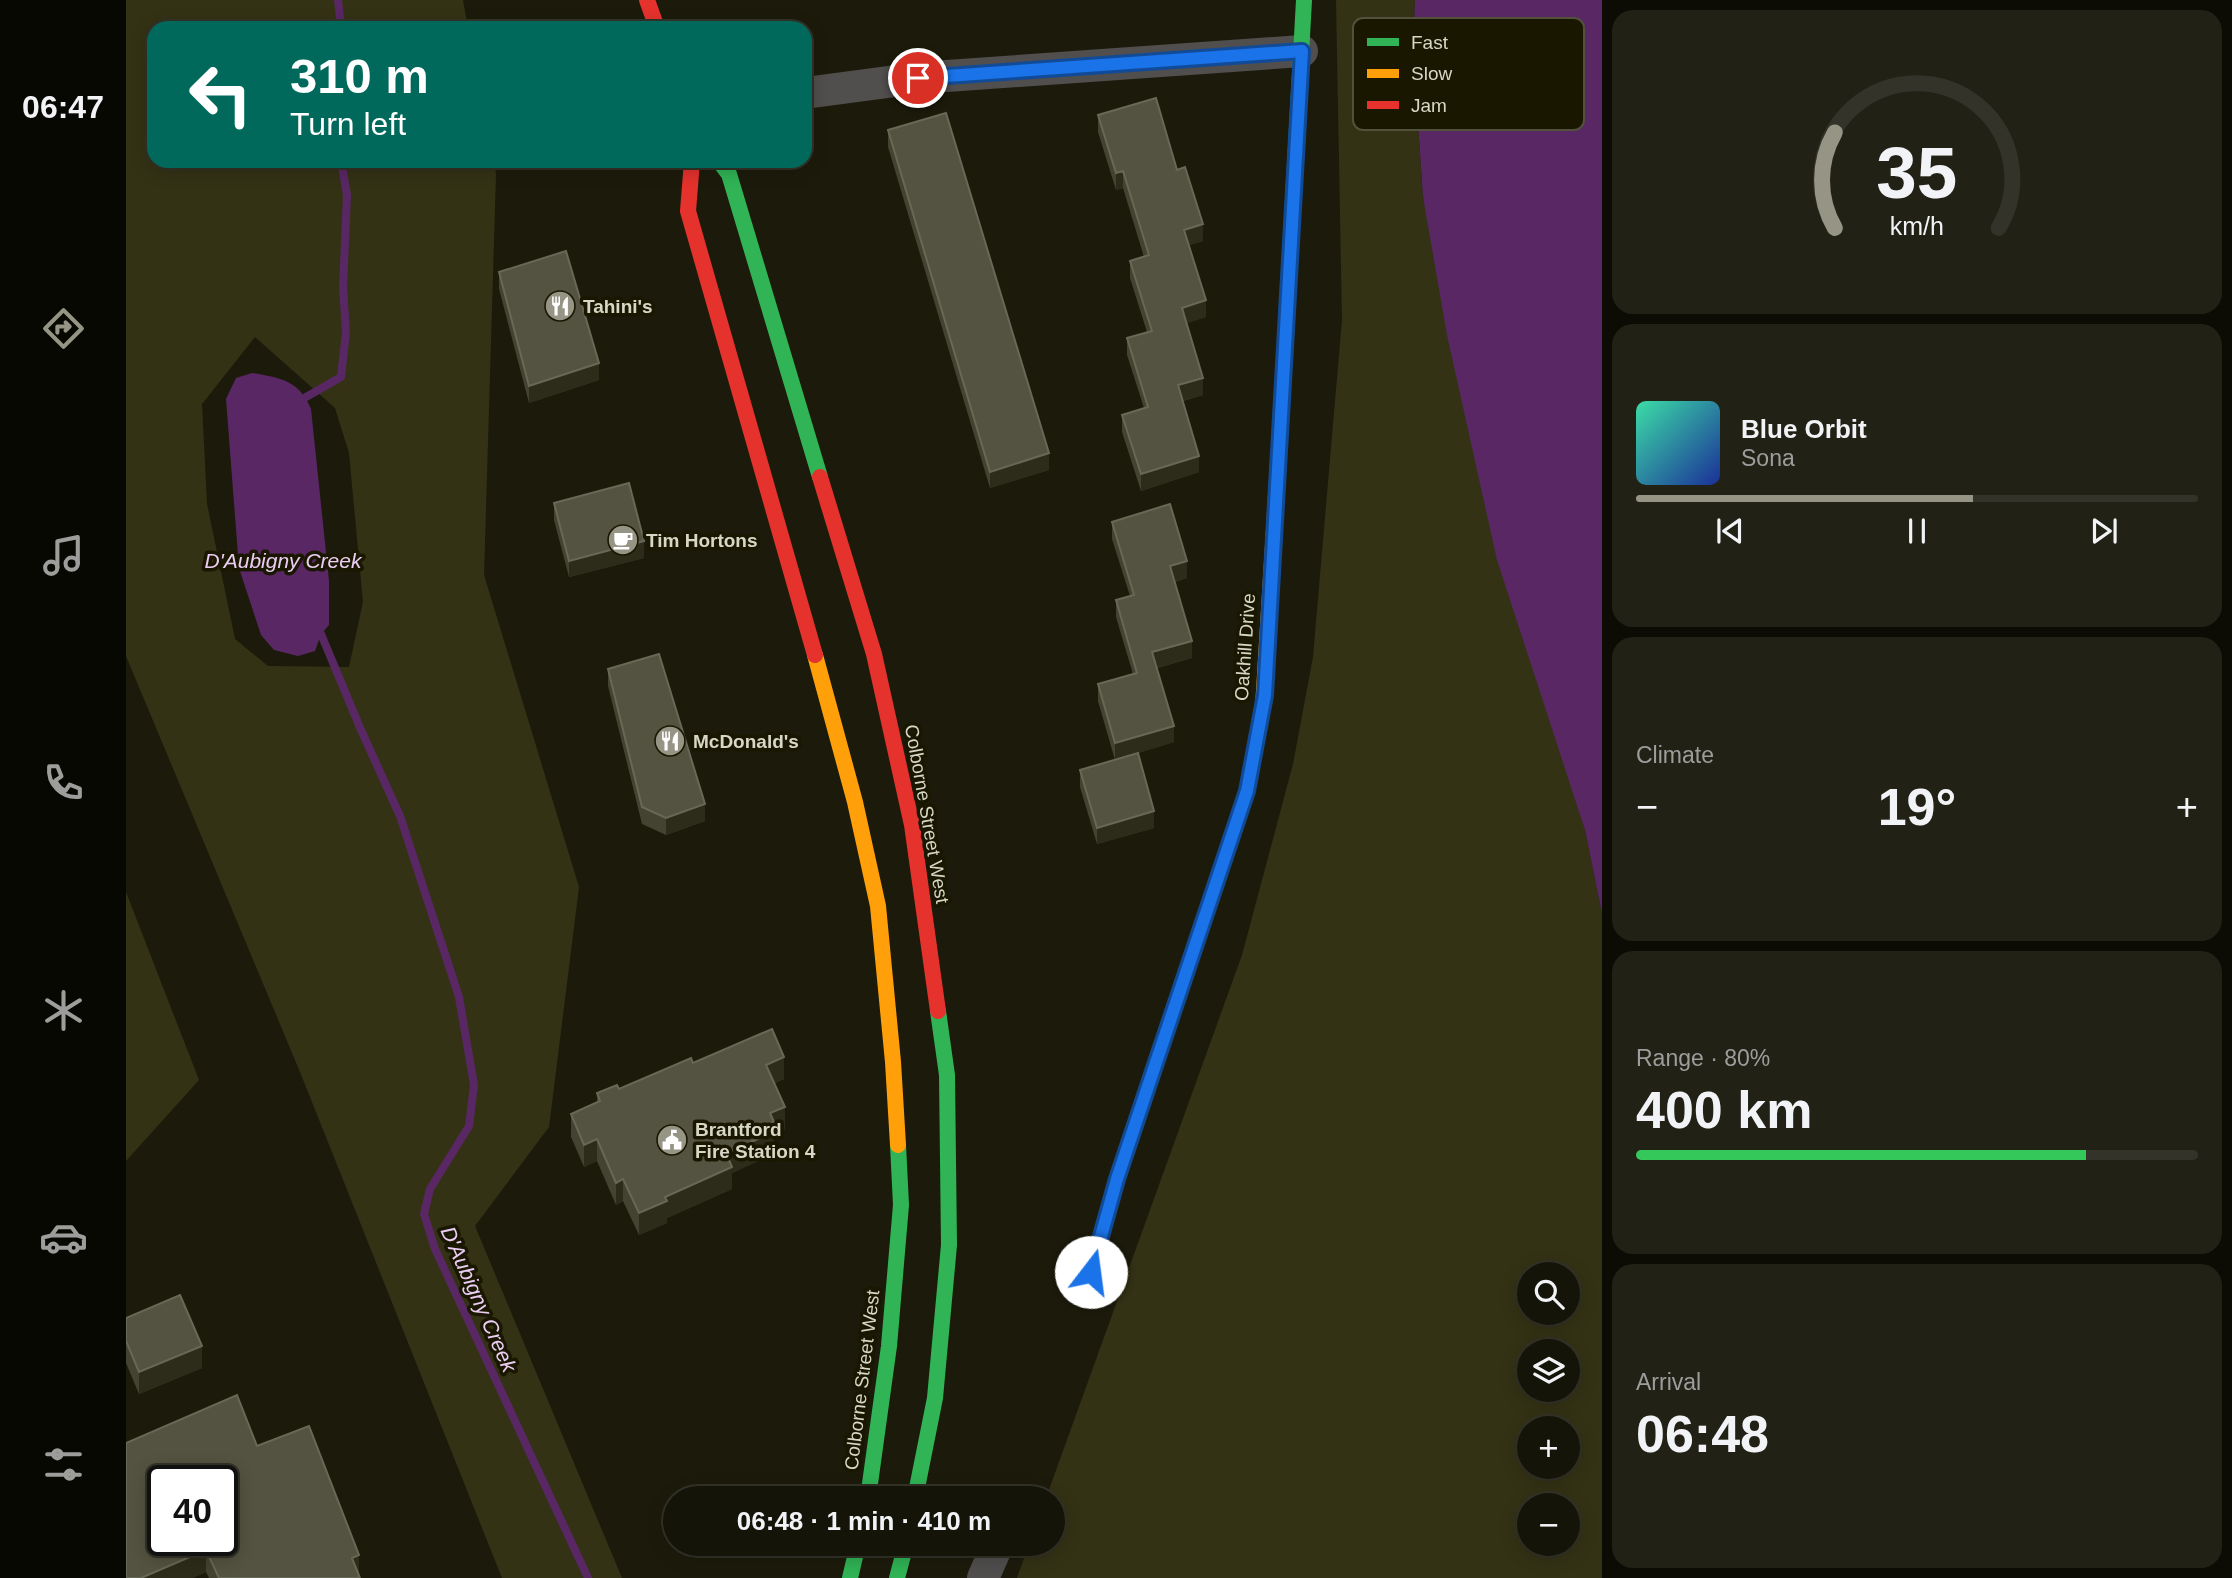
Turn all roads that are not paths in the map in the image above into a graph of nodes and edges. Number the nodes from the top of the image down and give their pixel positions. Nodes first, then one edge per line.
1 (647, 0) edge
2 (1304, 0) edge
3 (654, 21) edge
4 (1302, 51) junction
5 (812, 92) edge
6 (691, 168) edge
7 (724, 168) edge
8 (1091, 1272) dead end
9 (870, 1486) edge
10 (917, 1486) edge
11 (855, 1556) edge
12 (903, 1556) edge
13 (993, 1556) edge
14 (850, 1578) edge
15 (897, 1578) edge
16 (983, 1578) edge

1 - 3 main road
2 - 4 main road, Oakhill Drive
4 - 5 street
4 - 8 main road, Oakhill Drive
6 - 9 main road, Colborne Street West
7 - 10 main road, Colborne Street West
11 - 14 main road
12 - 15 main road
13 - 16 street

